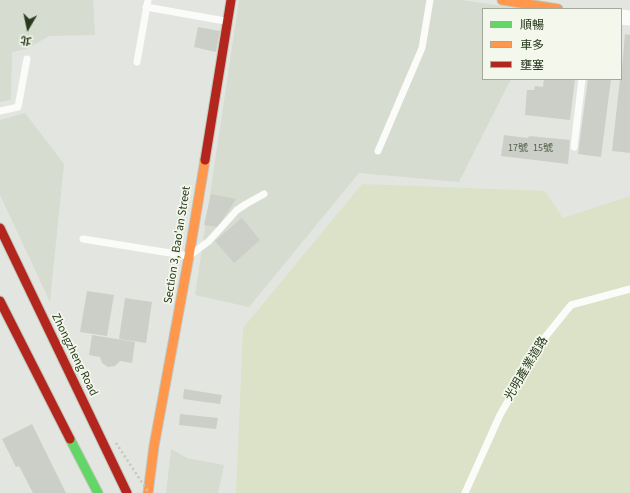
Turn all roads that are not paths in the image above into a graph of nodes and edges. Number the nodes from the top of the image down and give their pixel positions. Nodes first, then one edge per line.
1 (231, 0) edge
2 (430, 0) edge
3 (502, 0) edge
4 (147, 4) edge
5 (552, 8) edge
6 (227, 22) junction
7 (27, 59) dead end
8 (137, 62) dead end
9 (582, 80) edge
10 (0, 111) edge
11 (574, 147) dead end
12 (378, 151) dead end
13 (264, 194) dead end
14 (0, 228) edge
15 (83, 239) dead end
16 (189, 256) junction
17 (630, 289) edge
18 (0, 301) edge
19 (98, 493) edge
20 (127, 493) edge
21 (149, 493) edge
22 (465, 493) edge

1 - 6 street, Section 3, Bao'an Street
2 - 12 lane
3 - 5 street
4 - 6 lane
4 - 8 lane
6 - 16 street, Section 3, Bao'an Street
7 - 10 lane
9 - 11 lane
13 - 16 lane
14 - 20 street, Zhongzheng Road
15 - 16 lane
16 - 21 street, Section 3, Bao'an Street
17 - 22 lane, 光明產業道路
18 - 19 street

